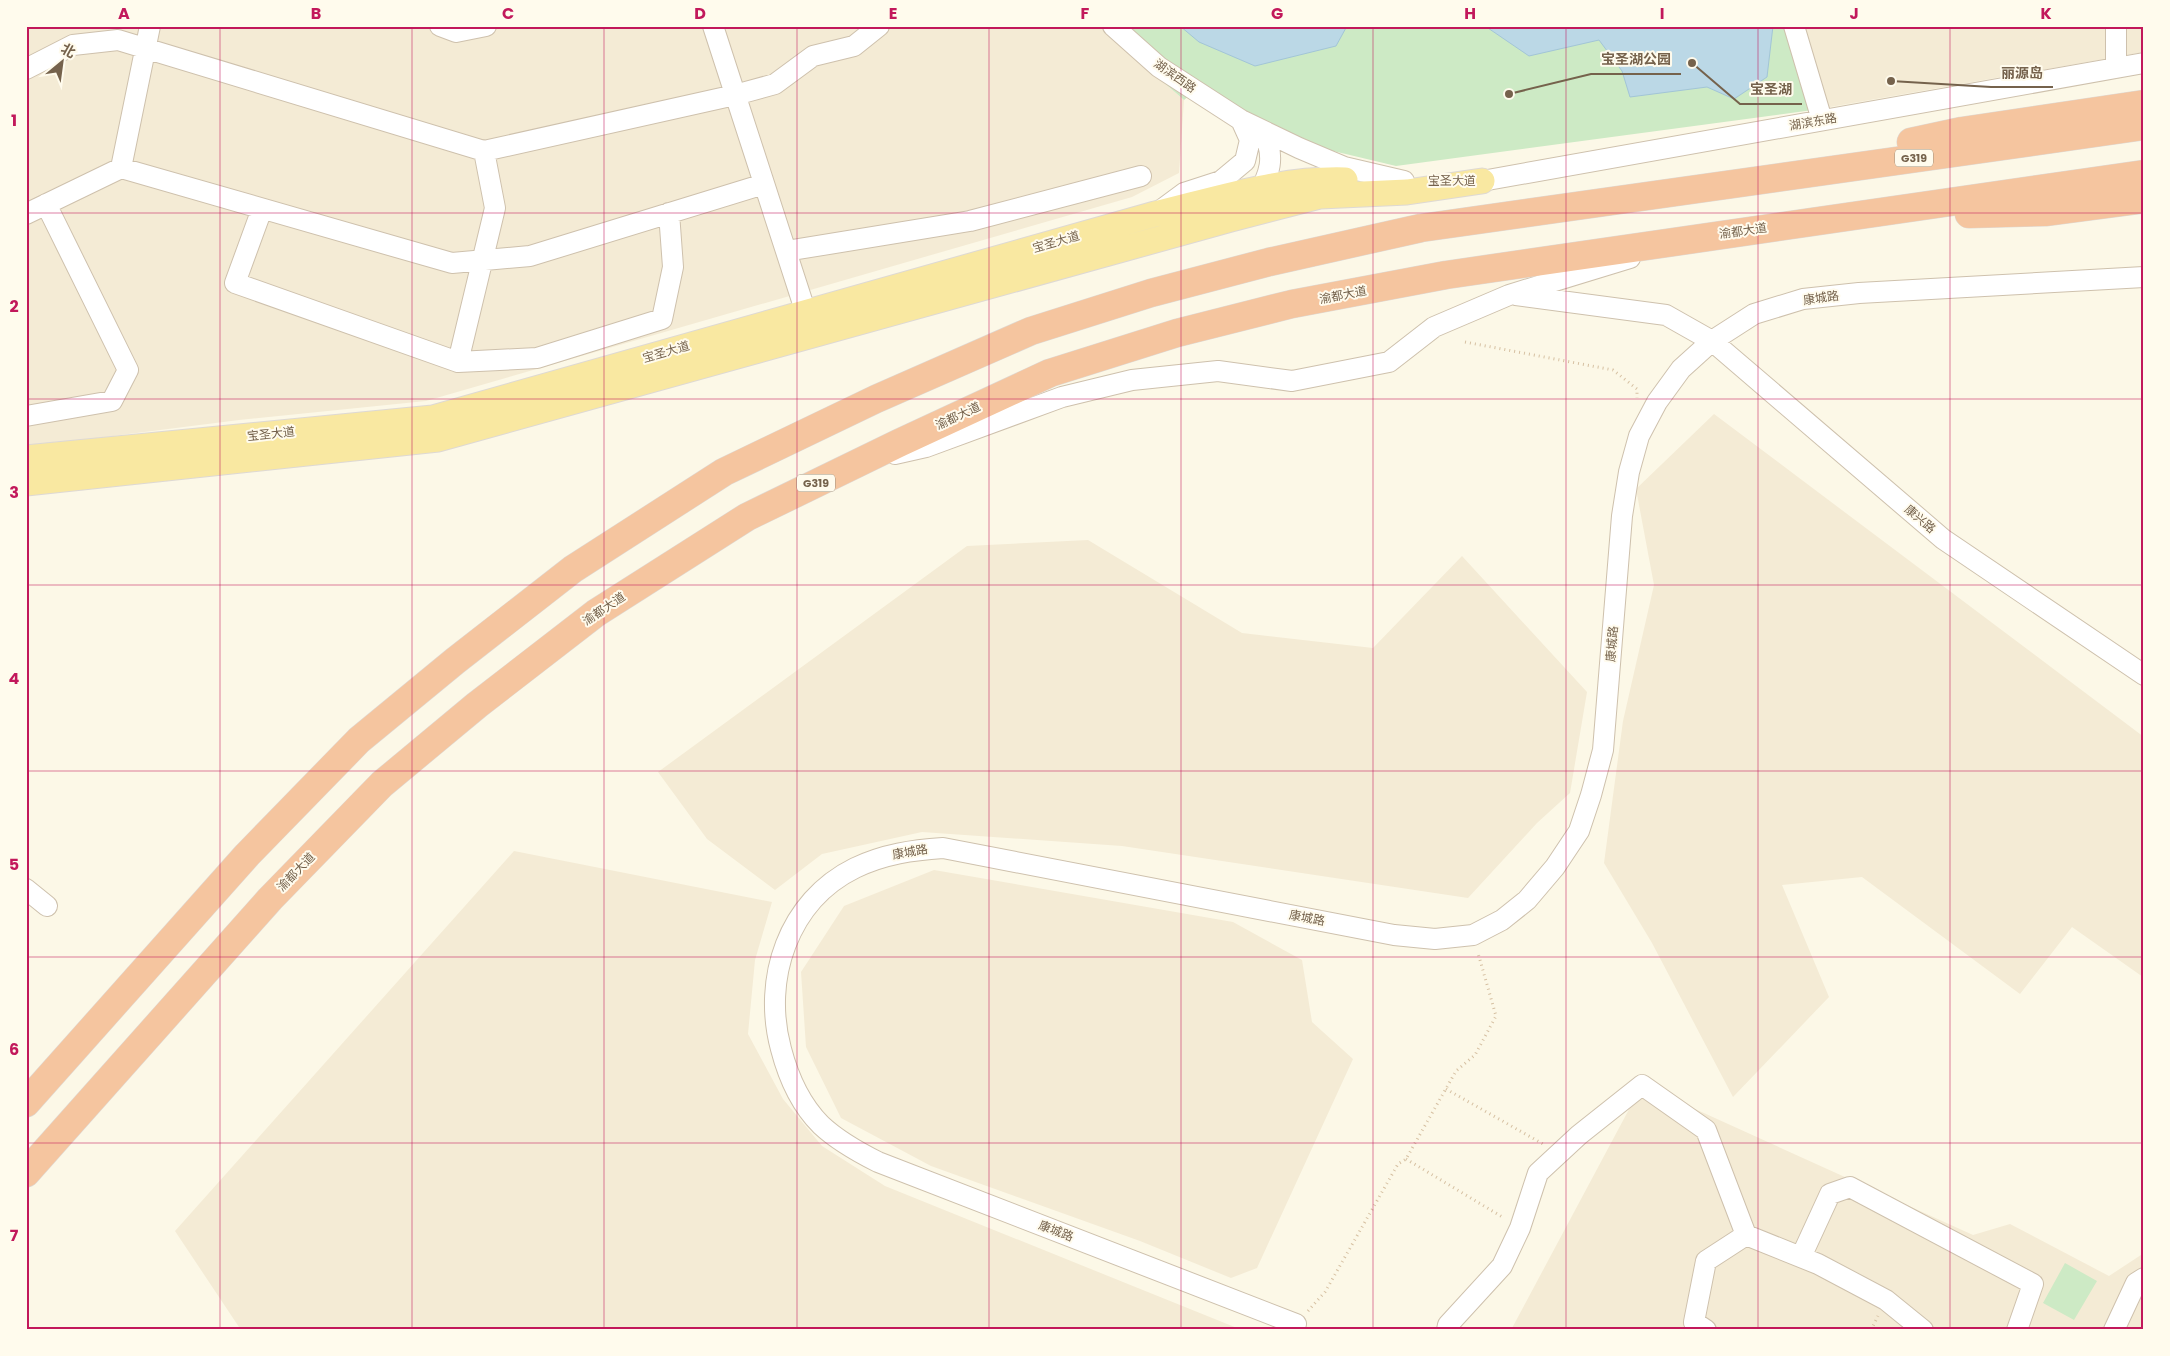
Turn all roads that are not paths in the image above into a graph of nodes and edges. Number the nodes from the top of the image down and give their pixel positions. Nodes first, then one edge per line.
1 (150, 26) edge
2 (440, 26) edge
3 (486, 26) edge
4 (713, 26) edge
5 (879, 26) edge
6 (1113, 26) edge
7 (1794, 26) edge
8 (2116, 26) edge
9 (146, 49) junction
10 (2144, 63) edge
11 (2116, 68) junction
12 (26, 69) edge
13 (735, 95) junction
14 (2144, 104) edge
15 (1241, 120) junction
16 (1822, 120) junction
17 (2144, 126) edge
18 (1263, 130) junction
19 (484, 151) junction
20 (121, 168) junction
21 (2144, 174) edge
22 (1141, 176) dead end
23 (1482, 181) junction
24 (1404, 182) junction
25 (764, 184) junction
26 (1261, 189) junction
27 (1684, 191) junction
28 (2144, 199) edge
29 (46, 204) junction
30 (262, 209) junction
31 (669, 213) junction
32 (26, 214) edge
33 (1155, 214) junction
34 (1230, 218) junction
35 (1832, 219) junction
36 (1694, 239) junction
37 (786, 250) junction
38 (482, 260) junction
39 (2144, 277) edge
40 (1509, 294) junction
41 (806, 313) junction
42 (1712, 342) junction
43 (458, 362) junction
44 (26, 416) edge
45 (26, 458) edge
46 (857, 464) junction
47 (26, 483) edge
48 (2144, 675) edge
49 (26, 889) edge
50 (47, 906) dead end
51 (26, 1103) edge
52 (26, 1173) edge
53 (1746, 1235) junction
54 (1801, 1257) junction
55 (2144, 1278) edge
56 (1294, 1327) edge
57 (1694, 1327) edge
58 (1447, 1330) edge
59 (1923, 1330) edge
60 (2017, 1330) edge
61 (2114, 1330) edge

1 - 9 street
2 - 3 street
4 - 13 street
5 - 13 street
6 - 15 street, 湖滨西路
7 - 16 street
8 - 11 street
9 - 12 street
9 - 19 street
9 - 20 street
10 - 11 street, 湖滨东路
11 - 16 street, 湖滨东路
13 - 19 street
13 - 25 street
14 - 27 highway
15 - 18 street, 湖滨西路
15 - 33 street
16 - 23 street, 湖滨东路
17 - 27 highway, G319
18 - 24 street, 湖滨西路
18 - 26 street
19 - 38 street
20 - 29 street
20 - 30 street
21 - 35 highway, 渝都大道 / G319
22 - 37 street
23 - 24 main road, 宝圣大道
23 - 34 main road, 宝圣大道
24 - 26 main road, 宝圣大道
25 - 31 street
25 - 37 street
26 - 33 main road, 宝圣大道
26 - 34 street
27 - 51 highway, G319
28 - 35 highway
29 - 32 street
29 - 44 street
30 - 38 street
30 - 43 street
31 - 38 street
31 - 43 street
33 - 41 main road, 宝圣大道
34 - 47 main road, 宝圣大道
35 - 36 highway, 渝都大道 / G319
36 - 40 street
36 - 46 highway, 渝都大道 / G319
37 - 41 street
38 - 43 street
39 - 42 street, 康城路
40 - 42 street, 康兴路
40 - 46 street
41 - 45 main road, 宝圣大道
42 - 48 street, 康兴路
42 - 56 street, 康城路
46 - 52 highway, 渝都大道 / G319
49 - 50 street
53 - 54 street
53 - 57 street
53 - 58 street
54 - 59 street
54 - 60 street
55 - 61 street

